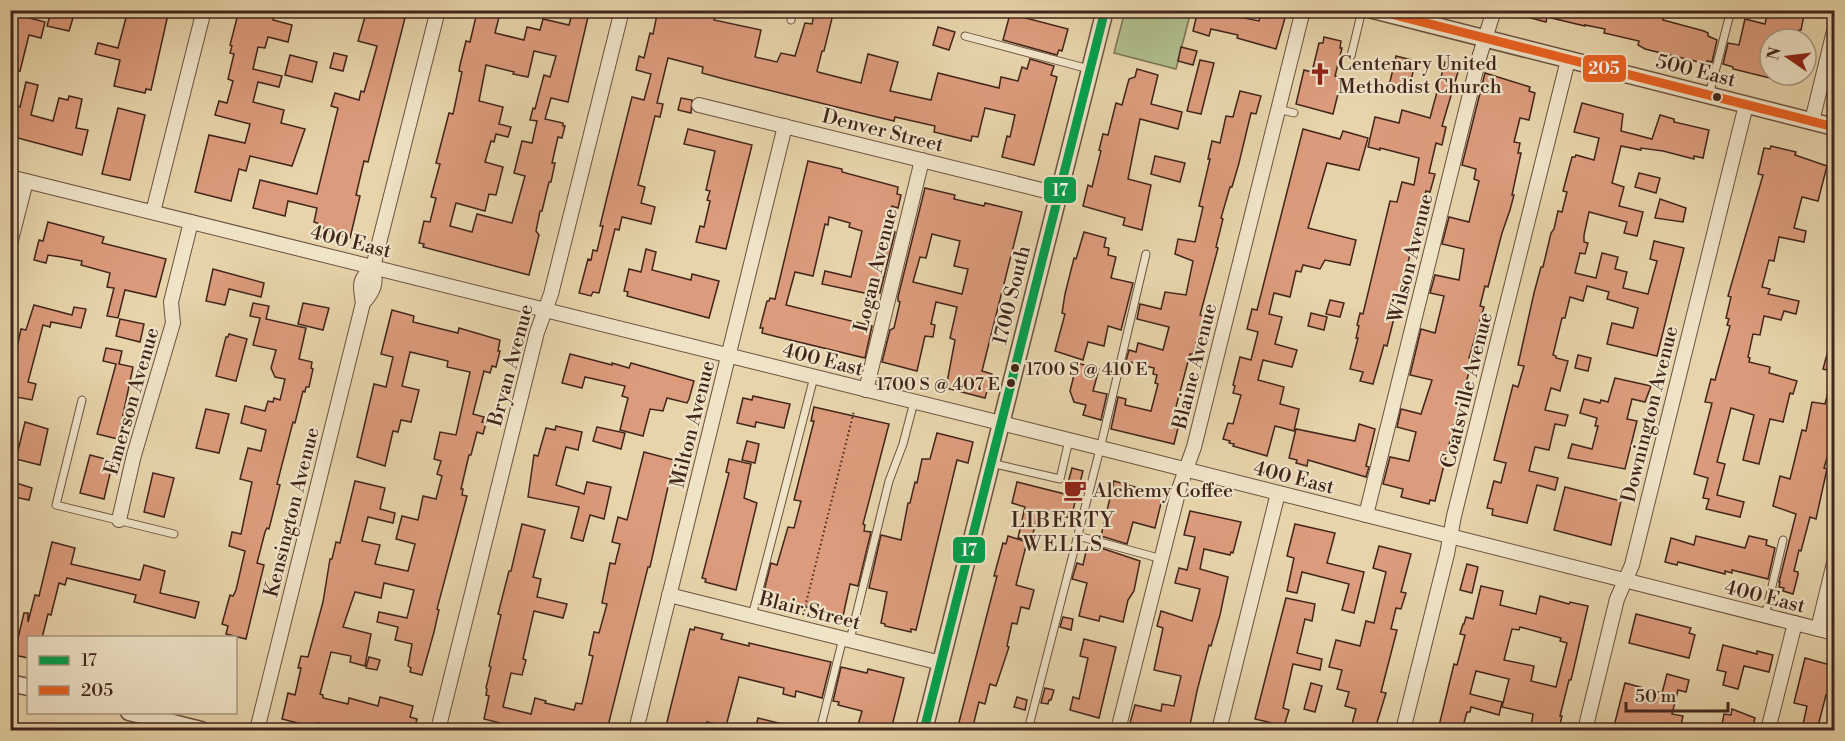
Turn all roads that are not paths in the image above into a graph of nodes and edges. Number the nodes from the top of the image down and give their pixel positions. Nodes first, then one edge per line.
1 (204, 10) edge
2 (438, 10) edge
3 (622, 10) edge
4 (793, 10) edge
5 (1105, 10) edge
6 (1303, 10) edge
7 (1362, 10) edge
8 (1372, 10) edge
9 (1494, 10) edge
10 (1731, 10) edge
11 (791, 20) dead end
12 (1834, 31) edge
13 (965, 36) dead end
14 (1486, 39) junction
15 (1351, 56) dead end
16 (1568, 60) junction
17 (1089, 69) junction
18 (1709, 95) junction
19 (699, 105) dead end
20 (1746, 105) junction
21 (1278, 109) junction
22 (1294, 113) dead end
23 (1812, 121) junction
24 (785, 126) junction
25 (1834, 127) edge
26 (922, 160) junction
27 (10, 177) edge
28 (26, 181) junction
29 (1058, 194) junction
30 (153, 212) junction
31 (191, 222) junction
32 (10, 244) edge
33 (1146, 254) dead end
34 (373, 267) junction
35 (545, 310) junction
36 (729, 355) junction
37 (814, 377) junction
38 (866, 390) junction
39 (82, 399) dead end
40 (915, 402) junction
41 (1000, 424) junction
42 (1069, 440) junction
43 (1100, 448) junction
44 (991, 463) junction
45 (1186, 470) junction
46 (1278, 493) junction
47 (1366, 515) junction
48 (119, 520) junction
49 (174, 534) dead end
50 (1078, 536) junction
51 (1451, 537) junction
52 (1783, 540) dead end
53 (1162, 559) junction
54 (1834, 563) edge
55 (1625, 580) junction
56 (669, 595) junction
57 (752, 616) junction
58 (1765, 616) junction
59 (1795, 623) junction
60 (1818, 629) junction
61 (1834, 633) edge
62 (846, 639) junction
63 (941, 663) junction
64 (10, 683) edge
65 (27, 687) edge
66 (134, 714) edge
67 (166, 726) edge
68 (201, 730) edge
69 (257, 730) edge
70 (438, 730) edge
71 (636, 730) edge
72 (820, 730) edge
73 (924, 730) edge
74 (1028, 730) edge
75 (1118, 730) edge
76 (1219, 730) edge
77 (1403, 730) edge
78 (1585, 730) edge
79 (1768, 730) edge

1 - 30 street
2 - 34 street, Kensington Avenue
3 - 35 street, Bryan Avenue
4 - 11 lane
5 - 17 street, 1700 South
6 - 21 street, Blaine Avenue
7 - 15 lane
8 - 14 street, 500 East
9 - 14 street, Wilson Avenue
10 - 18 lane
12 - 23 street
13 - 17 lane
14 - 16 street, 500 East
14 - 47 street, Wilson Avenue
16 - 18 street, 500 East
16 - 51 street, Coatsville Avenue
17 - 29 street, 1700 South
18 - 20 street, 500 East
19 - 24 street, Denver Street
20 - 23 street, 500 East
20 - 55 street, Downington Avenue
21 - 22 lane
21 - 45 street, Blaine Avenue
23 - 25 street, 500 East
24 - 26 street, Denver Street
24 - 36 street, Milton Avenue
26 - 29 street, Denver Street
26 - 38 street, Logan Avenue
27 - 28 street, 400 East
28 - 30 street, 400 East
28 - 32 street
29 - 41 street, 1700 South
30 - 31 street, 400 East
31 - 34 street, 400 East
31 - 48 street, Emerson Avenue
33 - 43 lane
34 - 35 street, 400 East
34 - 69 street, Kensington Avenue
35 - 36 street, 400 East
35 - 70 street, Bryan Avenue
36 - 37 street, 400 East
36 - 56 street, Milton Avenue
37 - 38 street, 400 East
37 - 57 lane
38 - 40 street, 400 East
39 - 48 lane
40 - 41 street, 400 East
40 - 62 lane
41 - 42 street, 400 East
41 - 44 street, 1700 South
42 - 43 street, 400 East
42 - 44 lane
43 - 45 street, 400 East
43 - 50 lane
44 - 63 street, 1700 South
45 - 46 street, 400 East
45 - 53 street, Blaine Avenue
46 - 47 street, 400 East
46 - 76 street
47 - 51 street, 400 East
48 - 49 lane
50 - 53 lane
50 - 74 lane
51 - 55 street, 400 East
51 - 77 street, Coatsville Avenue
52 - 58 lane
53 - 75 street, Blaine Avenue
54 - 60 street
55 - 58 street, 400 East
55 - 78 street, Downington Avenue
56 - 57 street, Blair Street
56 - 71 street, Milton Avenue
57 - 62 street, Blair Street
58 - 59 street, 400 East
59 - 60 street, 400 East
59 - 79 street
60 - 61 street, 400 East
62 - 63 street, Blair Street
62 - 72 lane
63 - 73 street, 1700 South
64 - 65 street
66 - 67 street
67 - 68 street

